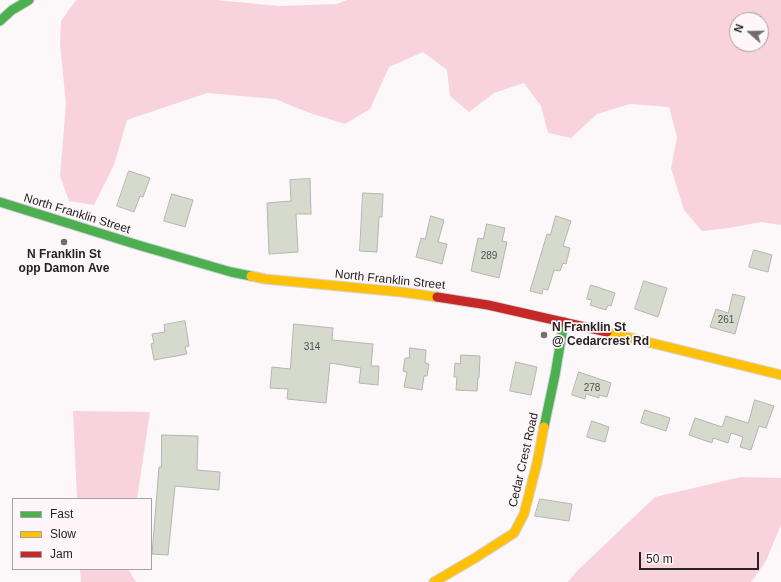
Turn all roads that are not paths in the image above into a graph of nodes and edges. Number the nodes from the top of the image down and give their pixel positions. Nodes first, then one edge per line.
1 (29, 0) edge
2 (0, 21) edge
3 (0, 202) edge
4 (564, 322) junction
5 (781, 375) edge
6 (434, 582) edge

1 - 2 main road
3 - 4 main road, North Franklin Street
4 - 5 main road, North Franklin Street
4 - 6 main road, Cedar Crest Road

